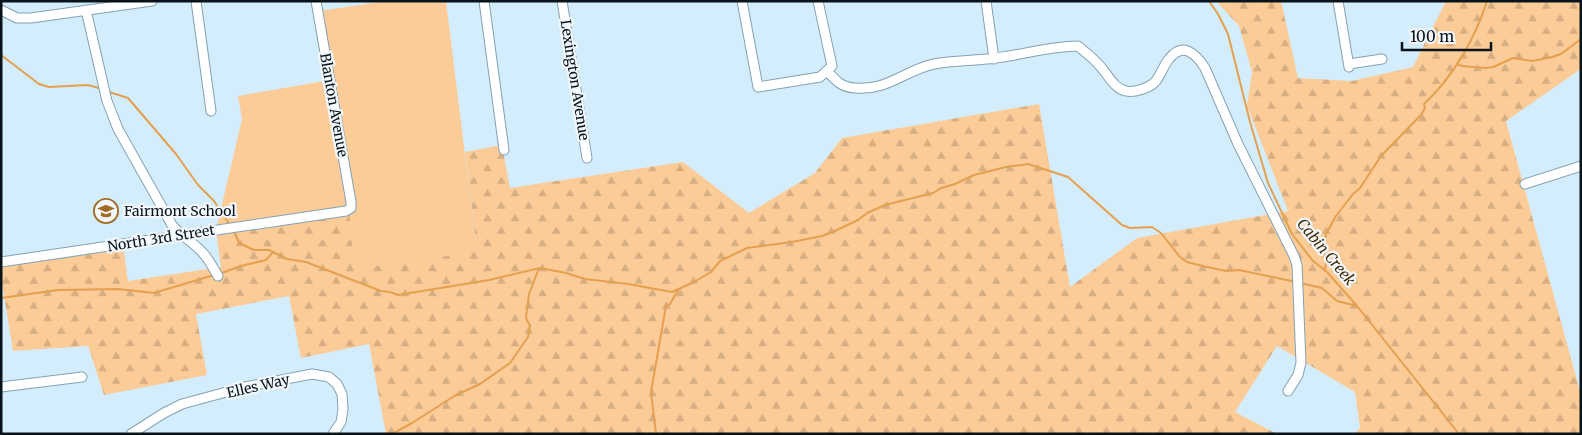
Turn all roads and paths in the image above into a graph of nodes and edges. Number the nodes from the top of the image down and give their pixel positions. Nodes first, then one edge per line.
1 (152, 1) edge
2 (196, 1) edge
3 (316, 1) edge
4 (484, 1) edge
5 (562, 1) edge
6 (742, 1) edge
7 (818, 1) edge
8 (986, 1) edge
9 (1338, 1) edge
10 (86, 10) junction
11 (2, 11) edge
12 (994, 58) junction
13 (1382, 59) dead end
14 (826, 71) junction
15 (211, 111) dead end
16 (504, 150) dead end
17 (587, 158) dead end
18 (1581, 166) edge
19 (1524, 184) dead end
20 (351, 208) joint
21 (180, 235) junction
22 (1, 262) edge
23 (218, 276) dead end
24 (82, 377) dead end
25 (1, 386) edge
26 (1288, 391) dead end
27 (131, 434) edge
28 (333, 434) edge

1 - 10 street
2 - 15 street
3 - 20 street, Blanton Avenue
4 - 16 street
5 - 17 street, Lexington Avenue
6 - 14 street
7 - 14 street
8 - 12 street
9 - 13 street
10 - 11 street
10 - 21 street
12 - 14 street
12 - 26 street
18 - 19 street
20 - 21 street, North 3rd Street
21 - 22 street, North 3rd Street
21 - 23 street
24 - 25 street
27 - 28 street, Elles Way

